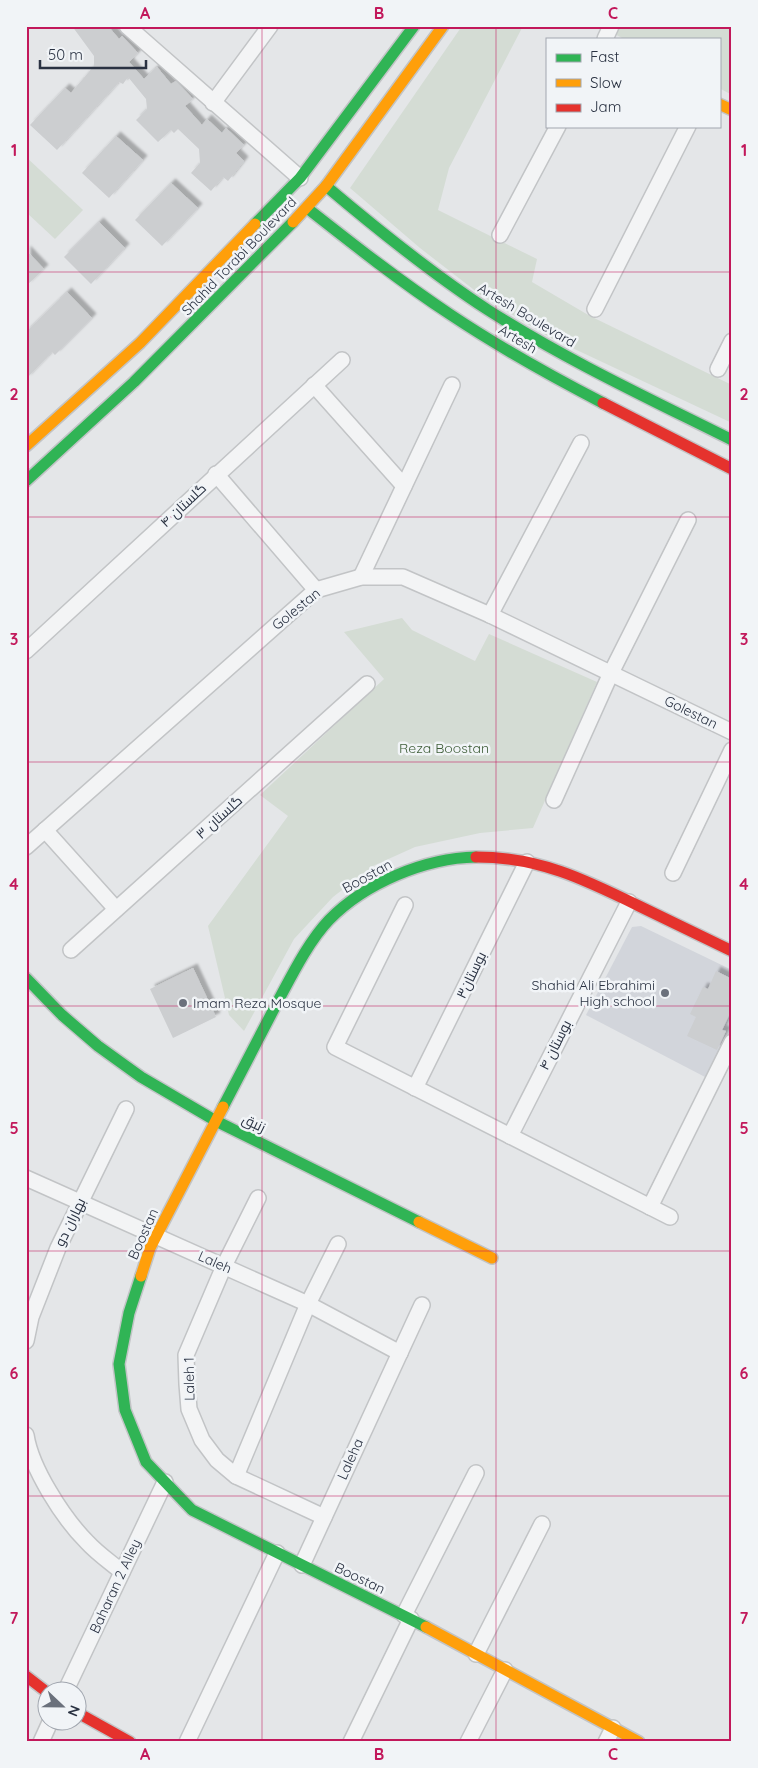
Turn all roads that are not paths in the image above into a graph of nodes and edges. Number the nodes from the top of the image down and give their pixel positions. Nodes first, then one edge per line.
1 (127, 26) edge
2 (270, 26) edge
3 (414, 26) edge
4 (443, 26) edge
5 (611, 26) edge
6 (605, 38) edge
7 (213, 103) junction
8 (720, 104) edge
9 (732, 110) edge
10 (557, 128) edge
11 (687, 128) edge
12 (313, 182) junction
13 (307, 208) junction
14 (500, 235) dead end
15 (595, 309) dead end
16 (732, 342) edge
17 (342, 360) dead end
18 (718, 369) dead end
19 (314, 385) junction
20 (452, 385) dead end
21 (732, 440) edge
22 (581, 443) dead end
23 (26, 446) edge
24 (732, 469) edge
25 (216, 474) junction
26 (26, 481) edge
27 (404, 486) junction
28 (688, 520) dead end
29 (361, 577) junction
30 (316, 590) junction
31 (490, 615) junction
32 (26, 651) edge
33 (611, 673) junction
34 (367, 684) dead end
35 (732, 732) edge
36 (732, 750) edge
37 (554, 800) dead end
38 (45, 830) junction
39 (26, 847) edge
40 (527, 862) junction
41 (673, 872) dead end
42 (629, 902) junction
43 (405, 905) dead end
44 (116, 909) junction
45 (71, 950) dead end
46 (732, 951) edge
47 (26, 978) edge
48 (732, 1042) edge
49 (415, 1088) junction
50 (126, 1108) dead end
51 (216, 1121) junction
52 (510, 1136) junction
53 (26, 1178) edge
54 (258, 1198) dead end
55 (80, 1202) junction
56 (650, 1207) junction
57 (670, 1217) dead end
58 (156, 1236) junction
59 (338, 1244) dead end
60 (492, 1258) dead end
61 (224, 1266) junction
62 (308, 1304) junction
63 (422, 1305) dead end
64 (26, 1341) edge
65 (400, 1353) junction
66 (26, 1435) edge
67 (476, 1473) dead end
68 (236, 1476) junction
69 (165, 1482) junction
70 (324, 1517) junction
71 (542, 1524) dead end
72 (277, 1553) junction
73 (302, 1565) junction
74 (122, 1572) junction
75 (408, 1617) junction
76 (476, 1654) junction
77 (505, 1670) junction
78 (26, 1676) edge
79 (71, 1680) edge
80 (38, 1685) edge
81 (88, 1719) edge
82 (613, 1728) junction
83 (47, 1730) edge
84 (41, 1742) edge
85 (130, 1742) edge
86 (187, 1742) edge
87 (351, 1742) edge
88 (468, 1742) edge
89 (606, 1742) edge
90 (639, 1742) edge

1 - 7 street
2 - 7 street
3 - 12 street, Shahid Torabi Boulevard
4 - 12 street, Shahid Torabi Boulevard
5 - 6 street
7 - 12 street
8 - 9 street
10 - 14 street
11 - 15 street
12 - 13 street, Shahid Torabi Boulevard
12 - 13 street
12 - 21 street, Artesh Boulevard
12 - 23 street, Shahid Torabi Boulevard
13 - 24 street, Artesh
13 - 26 street, Shahid Torabi Boulevard
16 - 18 street
17 - 19 street, گلستان ۴
19 - 25 street, گلستان ۴
19 - 27 street
20 - 27 street
22 - 31 street
25 - 30 street
25 - 32 street, گلستان ۴
27 - 29 street
28 - 33 street
29 - 30 street, Golestan
29 - 31 street, Golestan
30 - 38 street, Golestan
31 - 33 street, Golestan
33 - 35 street, Golestan
33 - 37 street
34 - 44 street, گلستان ۳
36 - 41 street
38 - 39 street, Golestan
38 - 44 street
40 - 42 street, Boostan
40 - 49 street, بوستان۳
40 - 51 street, Boostan
42 - 46 street, Boostan
42 - 52 street, بوستان ۴
43 - 49 street
44 - 45 street, گلستان ۳
47 - 51 street, زنبق
48 - 56 street
49 - 52 street
50 - 55 street, بهاران دو
51 - 58 street, Boostan
51 - 60 street, زنبق
52 - 56 street
53 - 55 street, Laleh
54 - 61 street, Laleh 1
55 - 58 street, Laleh
55 - 64 street, بهاران دو
56 - 57 street
58 - 61 street, Laleh
58 - 69 street, Boostan
59 - 62 street
61 - 62 street, Laleh
61 - 68 street, Laleh 1
62 - 65 street, Laleh
62 - 68 street
63 - 65 street, Laleha
65 - 70 street, Laleha
66 - 74 street
67 - 75 street
68 - 70 street, Laleh 1
69 - 72 street, Boostan
69 - 74 street, Baharan 2 Alley
70 - 73 street, Laleha
71 - 76 street
72 - 73 street, Boostan
72 - 86 street
73 - 75 street, Boostan
74 - 79 street, Baharan 2 Alley
75 - 76 street, Boostan
75 - 87 street
76 - 77 street, Boostan
77 - 82 street, Boostan
77 - 88 street
78 - 80 street
81 - 85 street
82 - 89 street
82 - 90 street, Boostan
83 - 84 street

